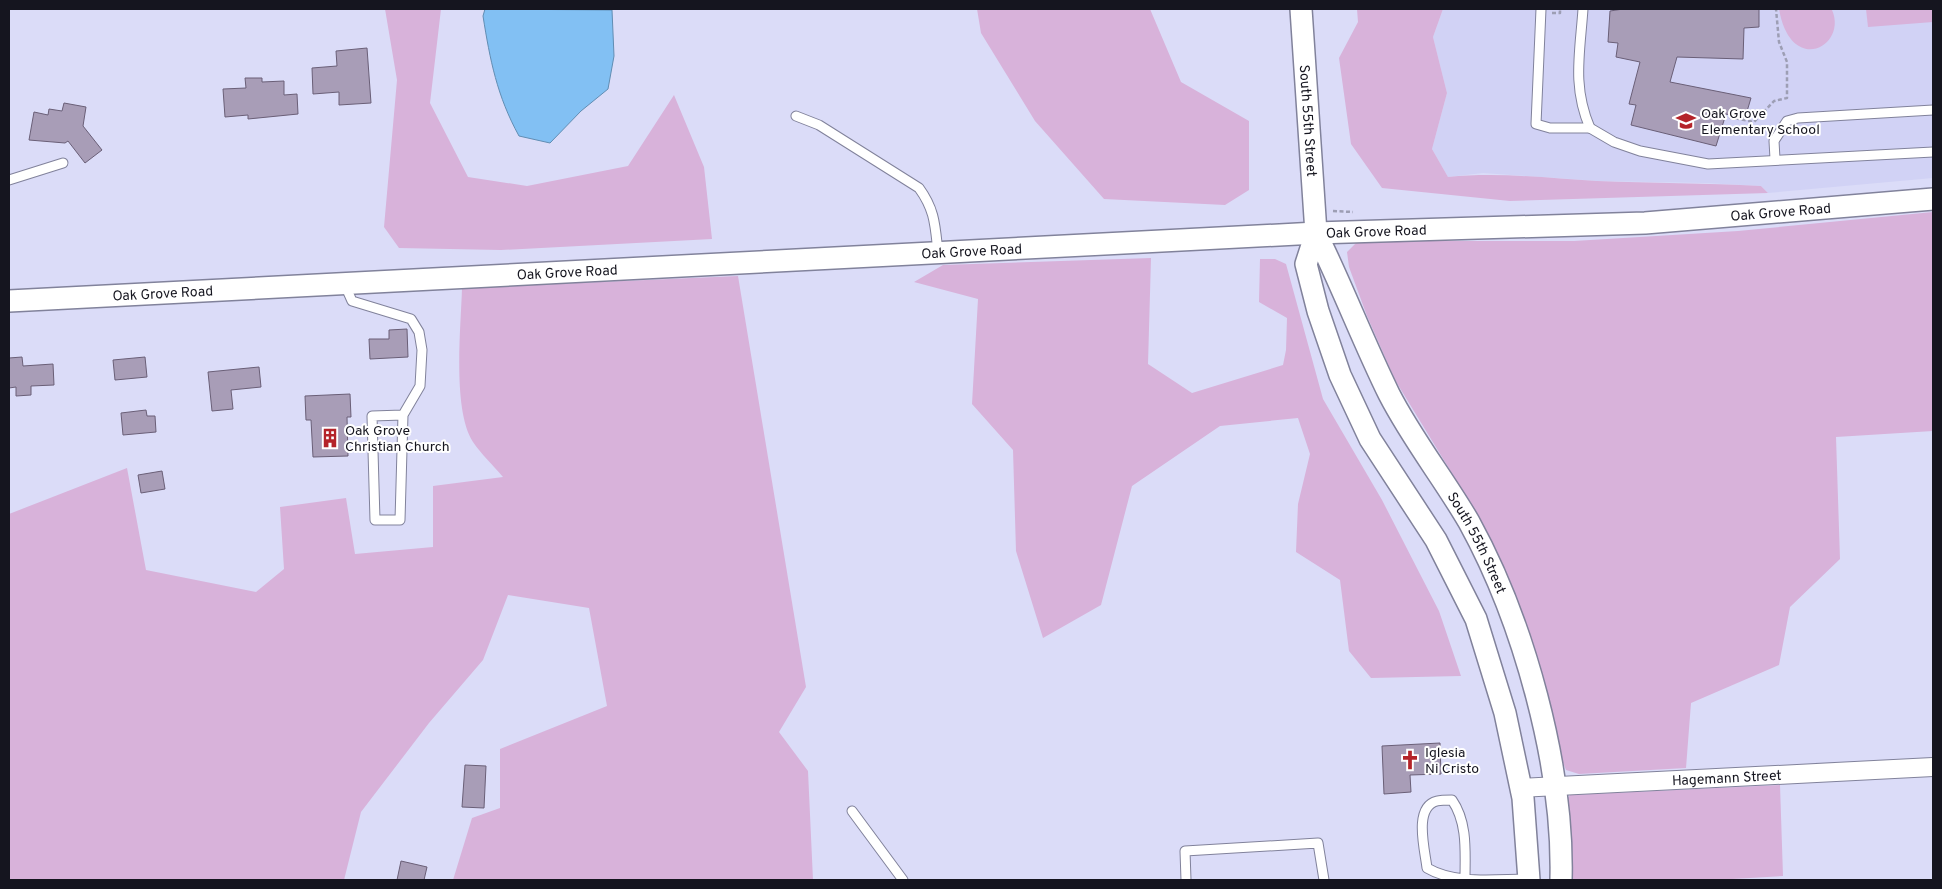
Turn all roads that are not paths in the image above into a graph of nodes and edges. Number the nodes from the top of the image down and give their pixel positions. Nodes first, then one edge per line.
1 (1301, 9) edge
2 (1541, 9) edge
3 (1583, 9) edge
4 (1933, 110) edge
5 (796, 116) dead end
6 (1590, 128) junction
7 (1933, 152) edge
8 (1775, 159) junction
9 (62, 163) dead end
10 (9, 180) edge
11 (1933, 199) edge
12 (1316, 233) junction
13 (938, 252) junction
14 (344, 283) junction
15 (9, 300) edge
16 (403, 415) junction
17 (1933, 767) edge
18 (1556, 785) junction
19 (1521, 788) junction
20 (852, 812) dead end
21 (1465, 879) edge
22 (902, 880) edge
23 (1186, 880) edge
24 (1324, 880) edge
25 (1529, 880) edge
26 (1561, 880) edge

1 - 12 street, South 55th Street
2 - 6 lane
3 - 6 lane
4 - 8 lane
5 - 13 lane
6 - 8 lane
7 - 8 lane
9 - 10 lane
11 - 12 street, Oak Grove Road
12 - 13 street, Oak Grove Road
12 - 18 street, South 55th Street
12 - 19 street, South 55th Street
13 - 14 street, Oak Grove Road
14 - 15 street, Oak Grove Road
14 - 16 lane
16 - 16 lane
17 - 18 street, Hagemann Street
18 - 19 street, Hagemann Street
18 - 26 street, South 55th Street
19 - 25 street, South 55th Street
20 - 22 lane
21 - 21 lane
21 - 25 lane
23 - 24 lane

